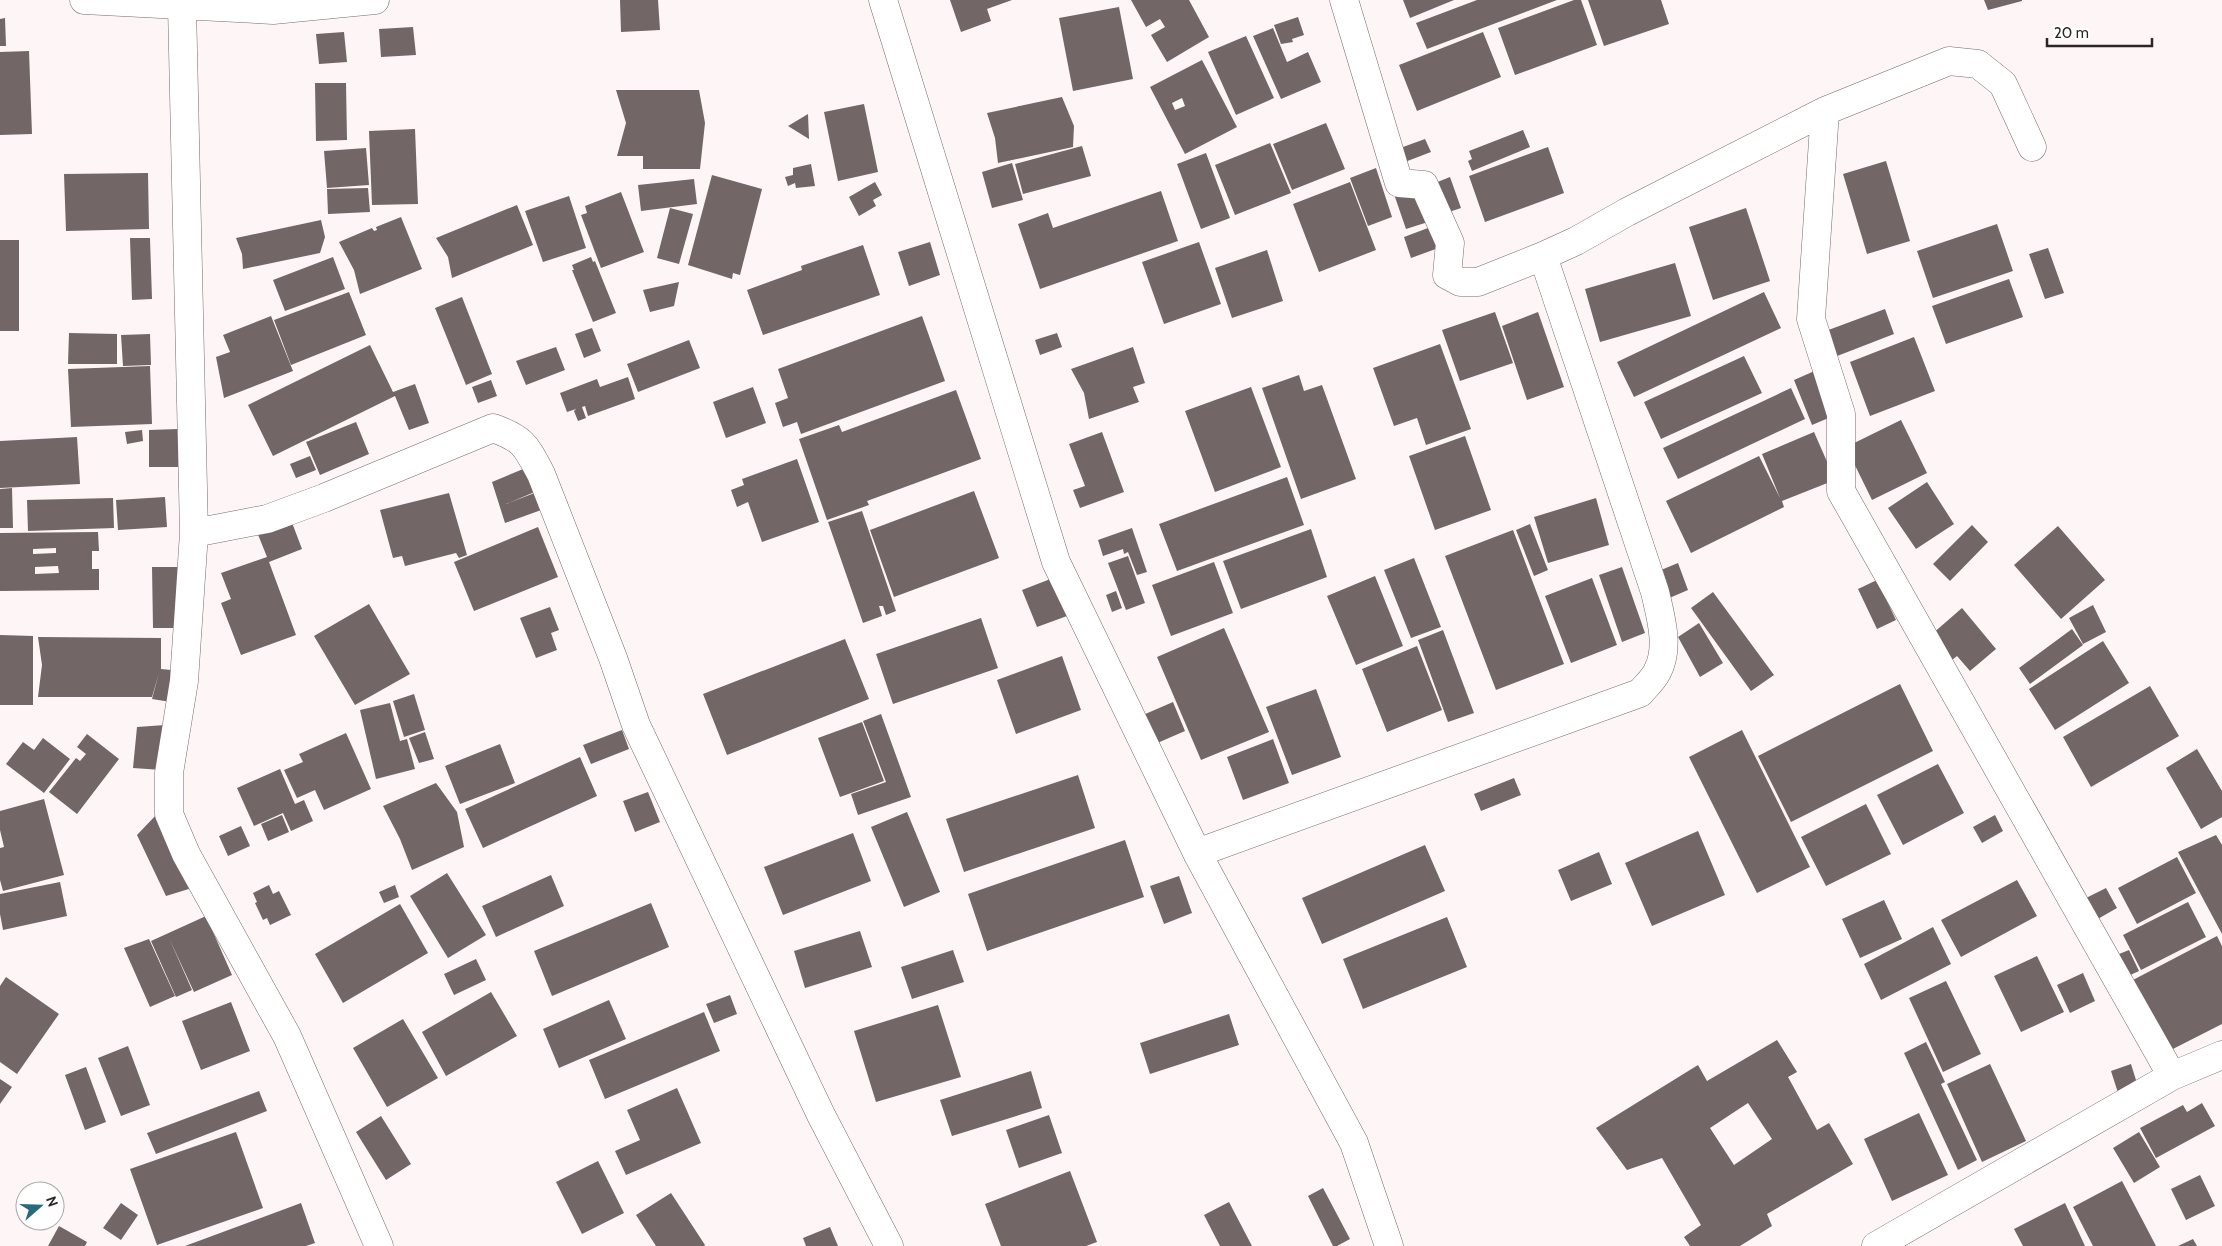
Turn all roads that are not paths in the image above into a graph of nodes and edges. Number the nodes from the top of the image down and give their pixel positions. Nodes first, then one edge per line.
1 (84, 0) edge
2 (375, 0) edge
3 (883, 0) edge
4 (1344, 0) edge
5 (182, 6) junction
6 (1825, 110) junction
7 (2032, 147) dead end
8 (1543, 256) junction
9 (194, 533) junction
10 (1197, 853) junction
11 (2222, 1055) edge
12 (2172, 1076) junction
13 (379, 1246) edge
14 (889, 1246) edge
15 (1389, 1246) edge
16 (1876, 1246) edge

1 - 5 street
2 - 5 street
3 - 10 street
4 - 8 street
5 - 9 street
6 - 7 street
6 - 8 street
6 - 12 street
8 - 10 street
9 - 13 street
9 - 14 street
10 - 15 street
11 - 12 street
12 - 16 street

